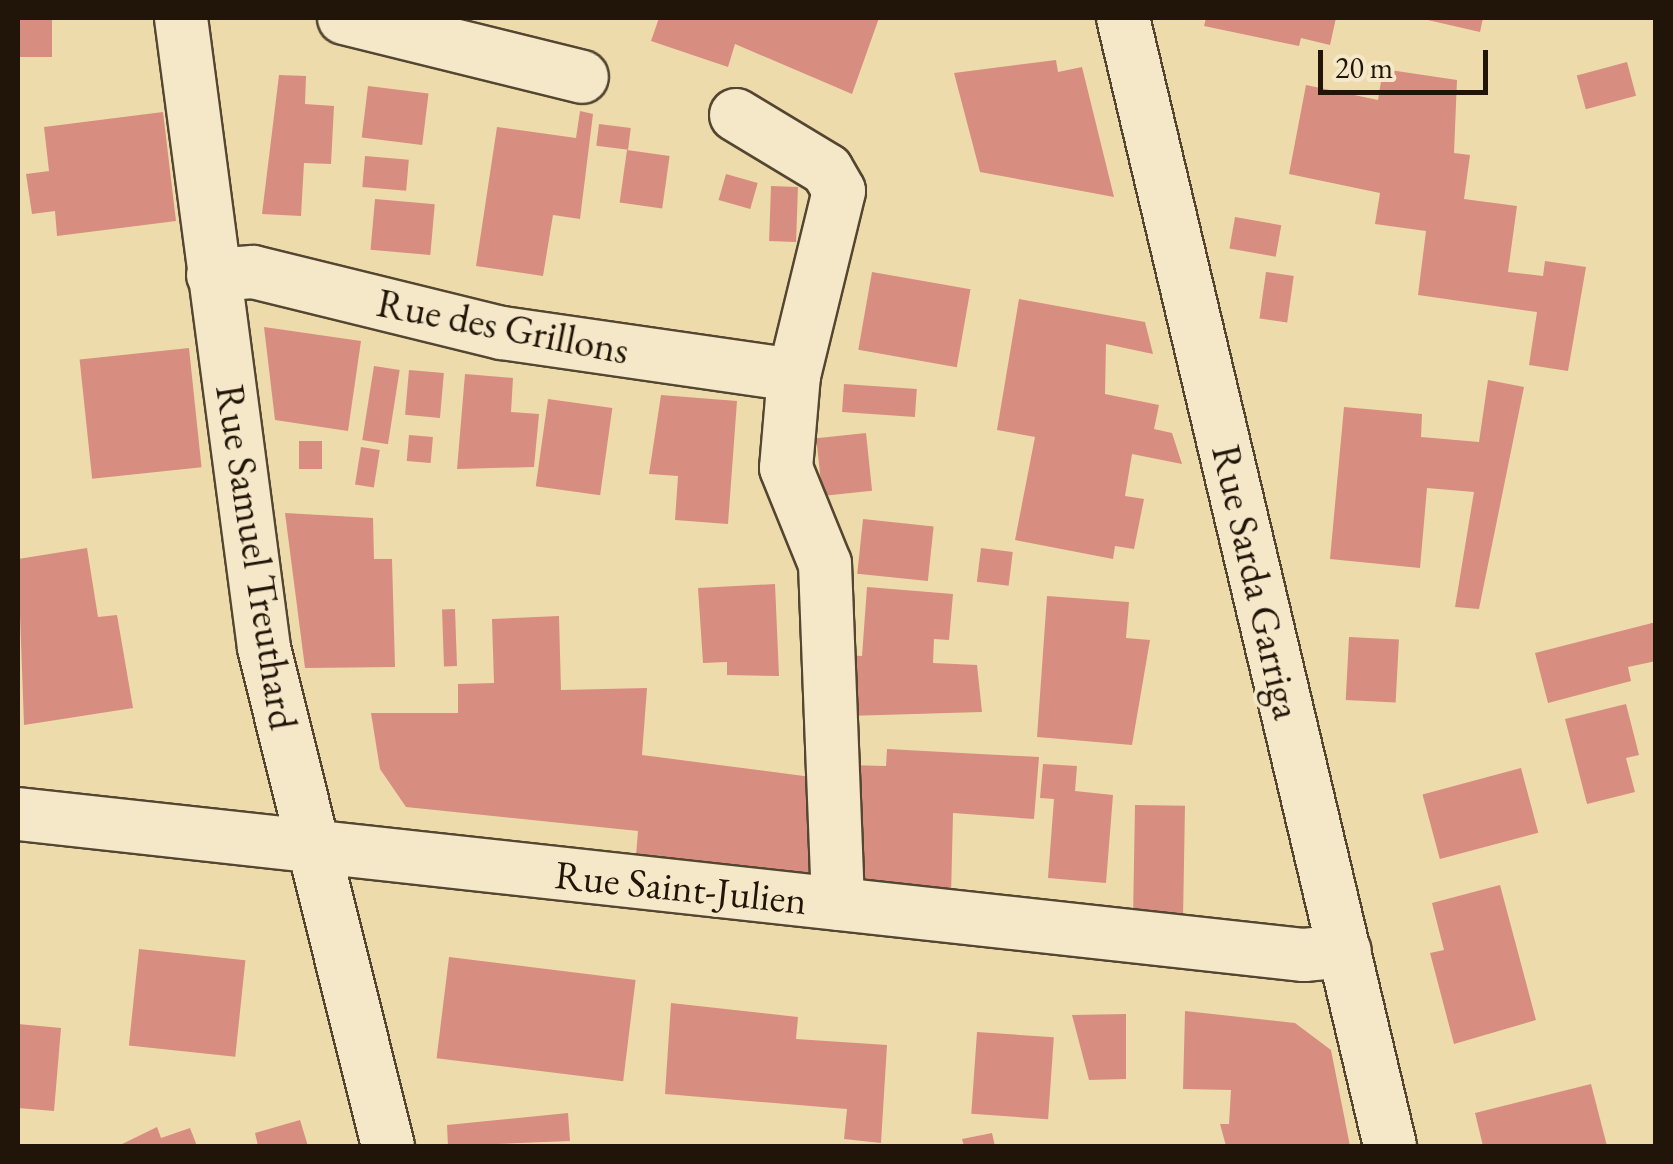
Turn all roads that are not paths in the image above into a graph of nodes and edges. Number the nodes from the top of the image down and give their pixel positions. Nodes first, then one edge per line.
1 (180, 18) edge
2 (344, 18) edge
3 (1123, 18) edge
4 (582, 77) dead end
5 (736, 116) dead end
6 (213, 276) junction
7 (794, 375) junction
8 (18, 814) edge
9 (314, 847) junction
10 (838, 904) junction
11 (1344, 952) junction
12 (388, 1146) edge
13 (1390, 1146) edge

1 - 6 street, Rue Samuel Treuthard
2 - 4 street
3 - 11 street, Rue Sarda Garriga
5 - 7 street
6 - 7 street, Rue des Grillons
6 - 9 street, Rue Samuel Treuthard
7 - 10 street
8 - 9 street, Rue Saint-Julien
9 - 10 street, Rue Saint-Julien
9 - 12 street, Rue Samuel Treuthard
10 - 11 street, Rue Saint-Julien
11 - 13 street, Rue Sarda Garriga

